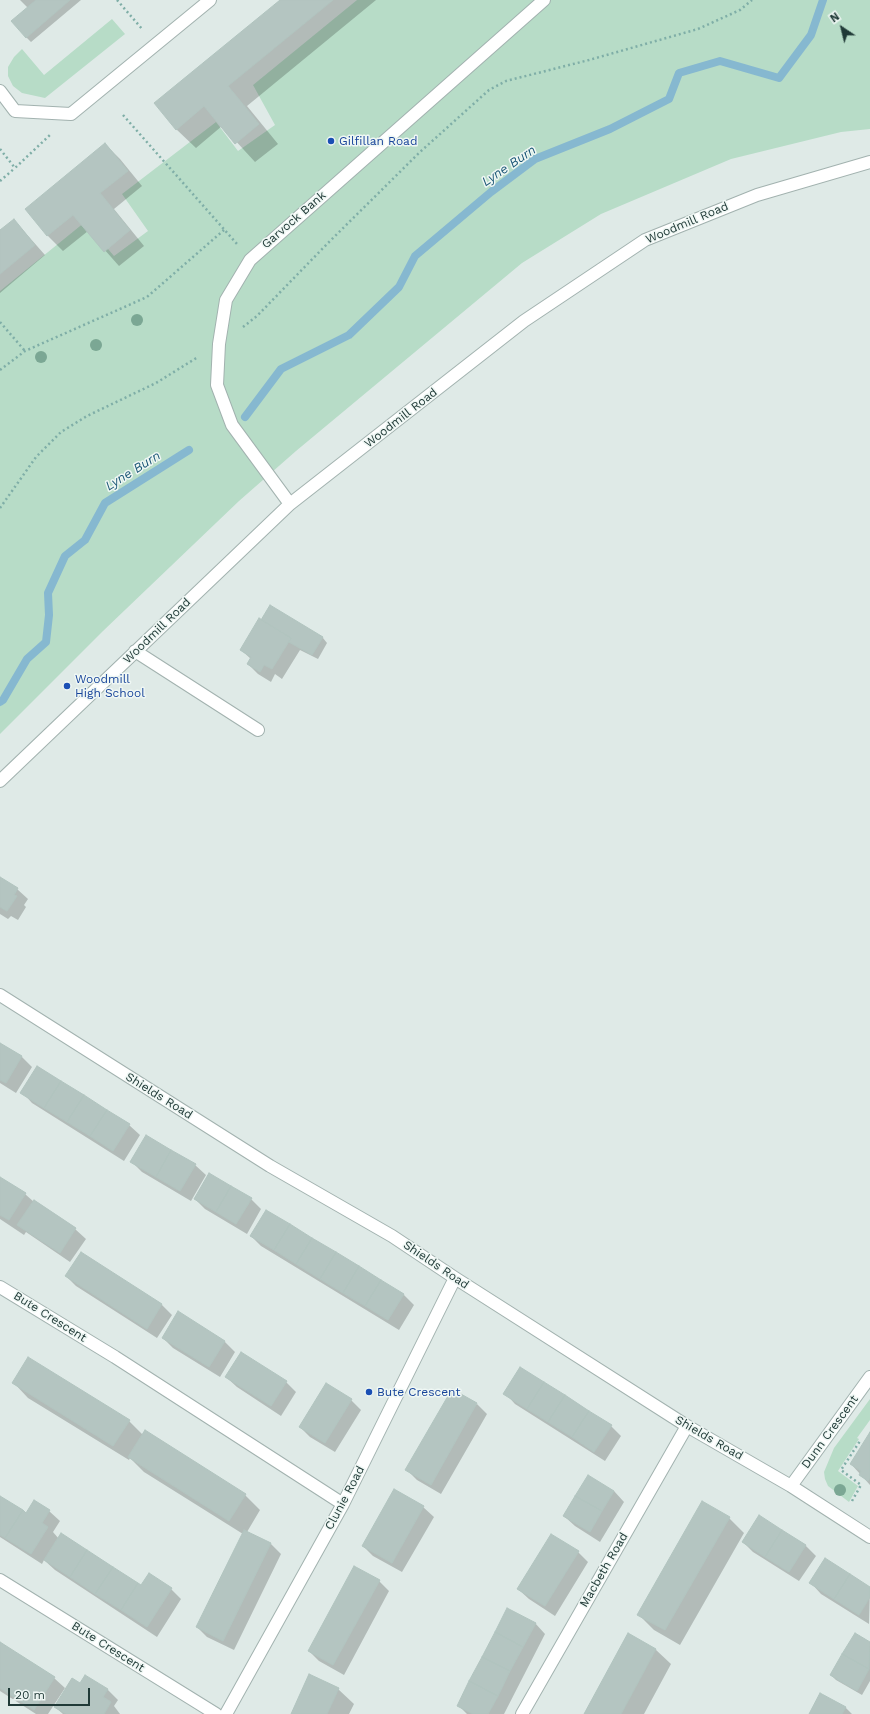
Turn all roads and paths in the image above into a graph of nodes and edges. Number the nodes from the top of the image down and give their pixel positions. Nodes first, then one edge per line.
1 (117, 0) edge
2 (210, 0) edge
3 (544, 0) edge
4 (752, 0) edge
5 (155, 46) junction
6 (0, 91) edge
7 (71, 114) junction
8 (122, 114) dead end
9 (0, 149) edge
10 (870, 162) edge
11 (15, 168) junction
12 (0, 181) edge
13 (224, 230) junction
14 (250, 260) junction
15 (0, 322) edge
16 (219, 344) junction
17 (25, 351) junction
18 (0, 370) edge
19 (290, 504) junction
20 (0, 508) edge
21 (135, 651) junction
22 (258, 730) dead end
23 (0, 781) edge
24 (0, 995) edge
25 (455, 1278) junction
26 (0, 1287) edge
27 (870, 1377) edge
28 (687, 1426) junction
29 (860, 1441) dead end
30 (791, 1486) junction
31 (343, 1504) junction
32 (848, 1507) dead end
33 (870, 1537) edge
34 (0, 1580) edge
35 (216, 1714) edge
36 (226, 1714) edge
37 (522, 1714) edge

1 - 5 path
2 - 5 street
3 - 14 street, Garvock Bank
4 - 16 path
5 - 7 street
6 - 7 street
7 - 11 path
8 - 13 path
9 - 11 path
10 - 19 street, Woodmill Road
11 - 12 path
13 - 14 path
13 - 17 path
14 - 16 street, Garvock Bank
15 - 17 path
16 - 19 street, Garvock Bank
16 - 20 path
17 - 18 path
19 - 21 street, Woodmill Road
21 - 22 street
21 - 23 street, Woodmill Road
24 - 25 street, Shields Road
25 - 28 street, Shields Road
25 - 31 street, Clunie Road
26 - 31 street, Bute Crescent
27 - 30 street, Dunn Crescent
28 - 30 street, Shields Road
28 - 37 street, Macbeth Road
29 - 32 path
30 - 33 street, Shields Road
31 - 36 street, Clunie Road
34 - 35 street, Bute Crescent

